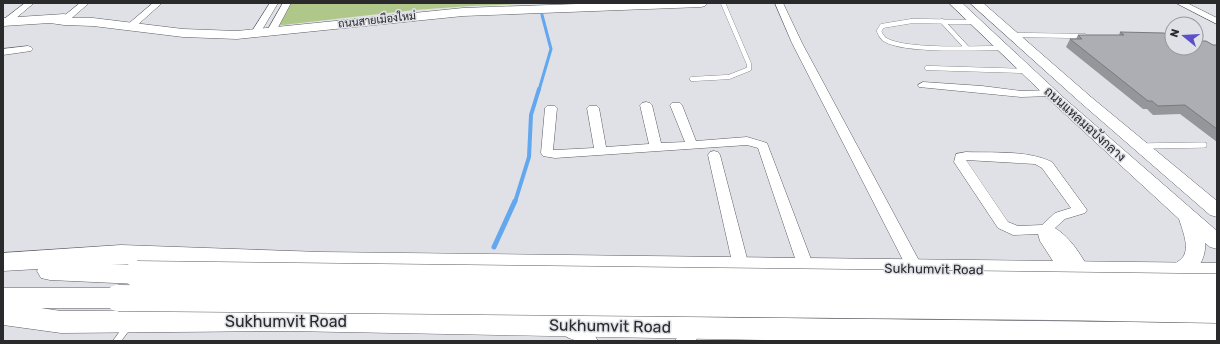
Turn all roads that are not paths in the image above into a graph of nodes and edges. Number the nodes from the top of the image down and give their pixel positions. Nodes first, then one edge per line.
1 (30, 3) edge
2 (85, 3) edge
3 (158, 3) edge
4 (274, 3) edge
5 (287, 3) edge
6 (595, 3) edge
7 (701, 3) edge
8 (723, 3) edge
9 (779, 3) edge
10 (955, 3) edge
11 (976, 3) edge
12 (1180, 3) edge
13 (635, 4) edge
14 (414, 14) junction
15 (61, 20) junction
16 (942, 21) junction
17 (1217, 21) edge
18 (4, 22) edge
19 (974, 22) junction
20 (133, 25) junction
21 (273, 29) junction
22 (258, 30) junction
23 (1011, 35) junction
24 (1088, 36) edge
25 (967, 48) junction
26 (1002, 48) junction
27 (28, 49) dead end
28 (3, 52) edge
29 (927, 68) dead end
30 (1027, 71) junction
31 (692, 79) dead end
32 (923, 85) dead end
33 (1055, 97) junction
34 (1086, 100) junction
35 (646, 105) dead end
36 (676, 105) dead end
37 (551, 108) dead end
38 (593, 108) dead end
39 (692, 145) junction
40 (1204, 145) dead end
41 (1141, 146) junction
42 (656, 147) junction
43 (601, 151) junction
44 (714, 155) dead end
45 (1211, 206) edge
46 (1180, 209) junction
47 (1046, 230) junction
48 (1217, 242) edge
49 (3, 262) edge
50 (742, 266) junction
51 (814, 267) junction
52 (915, 268) junction
53 (3, 270) edge
54 (1075, 271) junction
55 (1181, 272) junction
56 (1217, 273) edge
57 (1217, 280) edge
58 (1217, 287) edge
59 (3, 298) edge
60 (1217, 310) edge
61 (3, 314) edge
62 (122, 320) edge
63 (558, 324) junction
64 (840, 329) junction
65 (691, 334) edge
66 (1217, 335) edge
67 (589, 341) edge

1 - 18 street
2 - 15 street
3 - 20 street
4 - 22 street
5 - 21 street
6 - 14 street, ถนนสายเมืองใหม่
7 - 13 street, ถนนสายเมืองใหม่
8 - 31 lane
9 - 52 street
10 - 19 street, ถนนแหลมฉบังกลาง
11 - 23 street, ถนนแหลมฉบังกลาง
12 - 17 street
13 - 14 street, ถนนสายเมืองใหม่
14 - 21 street, ถนนสายเมืองใหม่
15 - 18 street, ถนนสายเมืองใหม่
15 - 20 street, ถนนสายเมืองใหม่
16 - 19 lane
16 - 25 lane
16 - 25 lane
19 - 26 street, ถนนแหลมฉบังกลาง
20 - 22 street, ถนนสายเมืองใหม่
21 - 22 street, ถนนสายเมืองใหม่
23 - 24 lane
23 - 34 street, ถนนแหลมฉบังกลาง
25 - 26 lane
26 - 30 street, ถนนแหลมฉบังกลาง
27 - 28 street
29 - 30 lane
30 - 33 street, ถนนแหลมฉบังกลาง
32 - 33 street
33 - 34 street
33 - 46 street, ถนนแหลมฉบังกลาง
34 - 41 street, ถนนแหลมฉบังกลาง
35 - 42 street
36 - 39 street
37 - 43 street
38 - 43 street
39 - 42 street
39 - 51 street
40 - 41 lane
41 - 45 street, ถนนแหลมฉบังกลาง
42 - 43 street
44 - 50 street
45 - 46 street
46 - 48 street, ถนนแหลมฉบังกลาง
46 - 55 street
47 - 47 street
47 - 54 street
49 - 50 highway, Sukhumvit Road
50 - 51 highway, Sukhumvit Road
51 - 52 highway, Sukhumvit Road
51 - 64 highway
52 - 54 highway, Sukhumvit Road
53 - 58 highway, Sukhumvit Road, bridge
54 - 55 highway, Sukhumvit Road
55 - 56 highway, Sukhumvit Road
55 - 57 highway
59 - 62 highway, Sukhumvit Road
60 - 62 highway, Sukhumvit Road, bridge
61 - 62 highway, Sukhumvit Road
62 - 63 highway, Sukhumvit Road
63 - 65 highway, Sukhumvit Road
63 - 67 street
64 - 65 highway, Sukhumvit Road
64 - 66 highway, Sukhumvit Road

